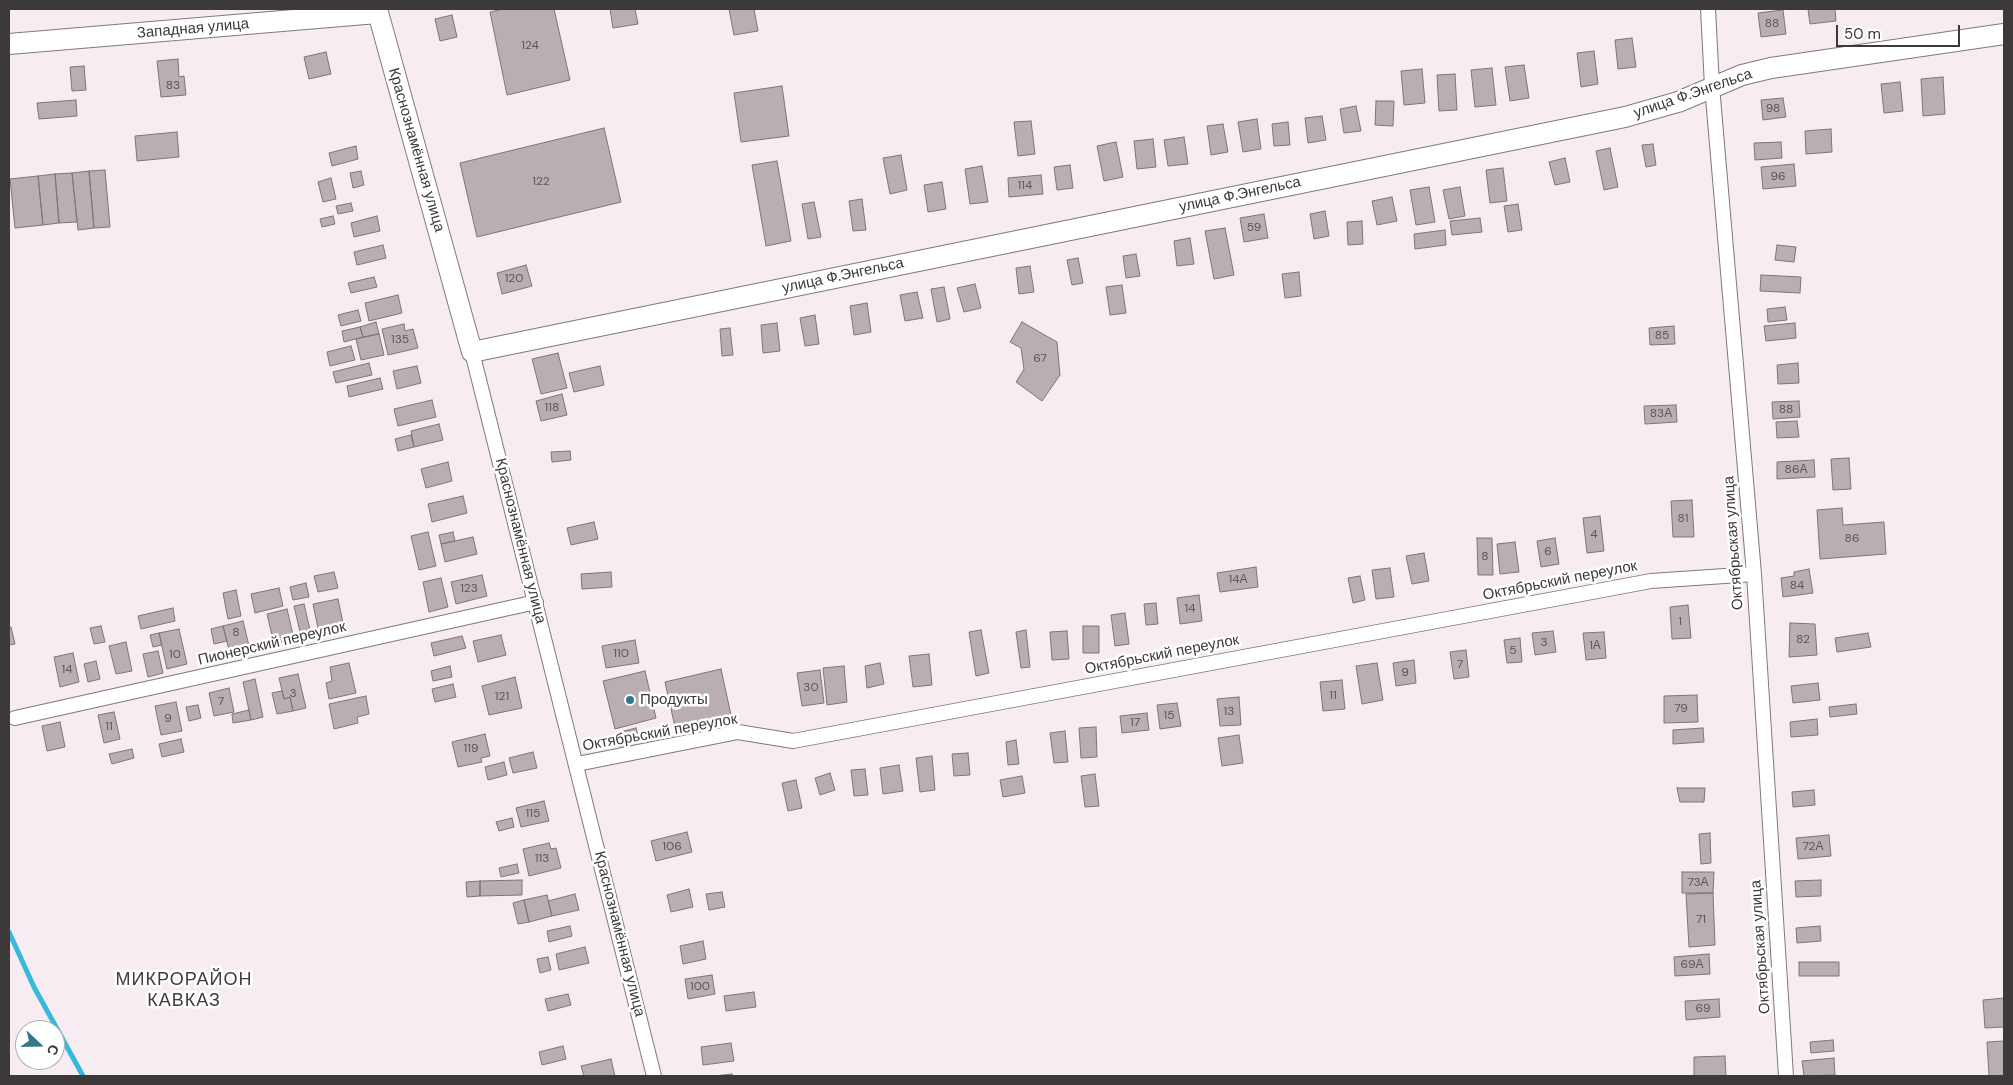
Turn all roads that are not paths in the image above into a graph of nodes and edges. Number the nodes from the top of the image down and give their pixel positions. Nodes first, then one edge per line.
1 (1708, 9) edge
2 (377, 11) edge
3 (2004, 34) edge
4 (9, 44) edge
5 (1712, 86) junction
6 (472, 352) junction
7 (1754, 574) junction
8 (536, 602) junction
9 (15, 718) dead end
10 (577, 764) junction
11 (654, 1076) edge
12 (1786, 1076) edge

1 - 5 street, Октябрьская улица
2 - 4 main road, Западная улица
2 - 6 main road, Краснознамённая улица
3 - 5 main road, улица Ф.Энгельса
5 - 6 main road, улица Ф.Энгельса
5 - 7 street, Октябрьская улица
6 - 8 street, Краснознамённая улица
7 - 10 street, Октябрьский переулок
7 - 12 street, Октябрьская улица
8 - 9 street, Пионерский переулок
8 - 10 street, Краснознамённая улица
10 - 11 street, Краснознамённая улица

